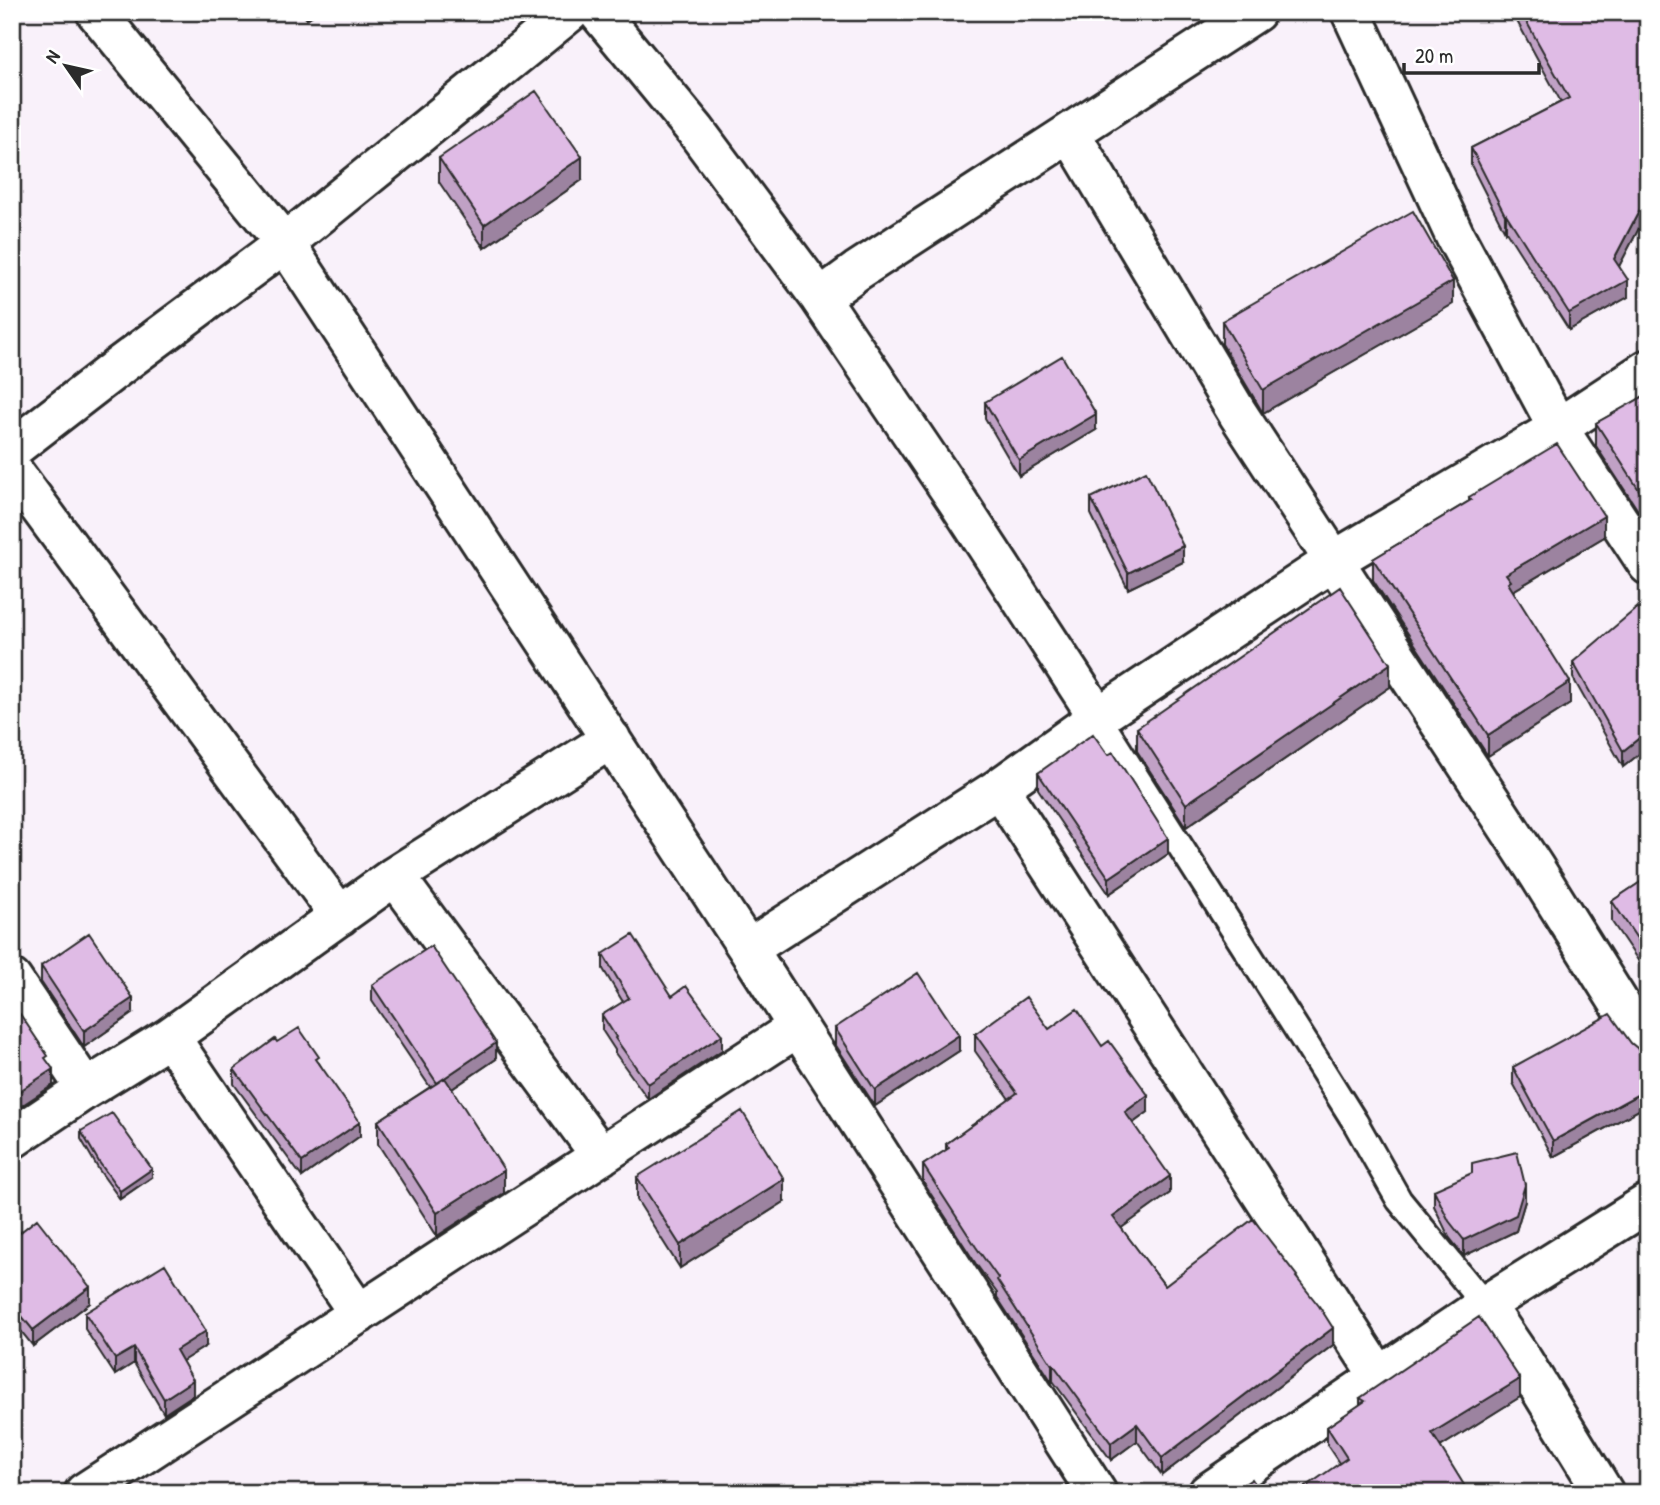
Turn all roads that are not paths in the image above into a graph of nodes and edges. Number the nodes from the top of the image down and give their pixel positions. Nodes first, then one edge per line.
1 (96, 12) edge
2 (569, 12) edge
3 (598, 12) edge
4 (1256, 12) edge
5 (1351, 12) edge
6 (1070, 133) junction
7 (285, 243) junction
8 (820, 298) junction
9 (1648, 369) edge
10 (1558, 428) junction
11 (12, 449) edge
12 (12, 470) edge
13 (1334, 561) junction
14 (1648, 565) edge
15 (1098, 717) junction
16 (611, 739) junction
17 (999, 788) junction
18 (395, 876) junction
19 (340, 916) junction
20 (748, 949) junction
21 (12, 979) edge
22 (798, 1027) junction
23 (170, 1037) junction
24 (1648, 1045) edge
25 (86, 1089) junction
26 (12, 1139) edge
27 (601, 1156) junction
28 (1648, 1203) edge
29 (1485, 1305) junction
30 (359, 1314) junction
31 (1379, 1376) junction
32 (84, 1493) edge
33 (1097, 1493) edge
34 (1208, 1493) edge
35 (1604, 1493) edge

1 - 7 street
2 - 7 street
3 - 8 street
4 - 6 street
5 - 10 street
6 - 8 street
6 - 13 street
7 - 11 street
7 - 16 street
8 - 15 street
9 - 10 street
10 - 13 street
10 - 14 street
12 - 19 street
13 - 15 street
13 - 24 street
15 - 17 street
15 - 29 lane
16 - 18 street
16 - 20 street
17 - 20 street
17 - 31 street
18 - 19 street
18 - 27 street
19 - 23 street
20 - 22 street
21 - 25 street
22 - 27 street
22 - 33 street
23 - 25 street
23 - 30 street
25 - 26 street
27 - 30 street
28 - 29 street
29 - 31 street
29 - 35 street
30 - 32 street
31 - 34 street

